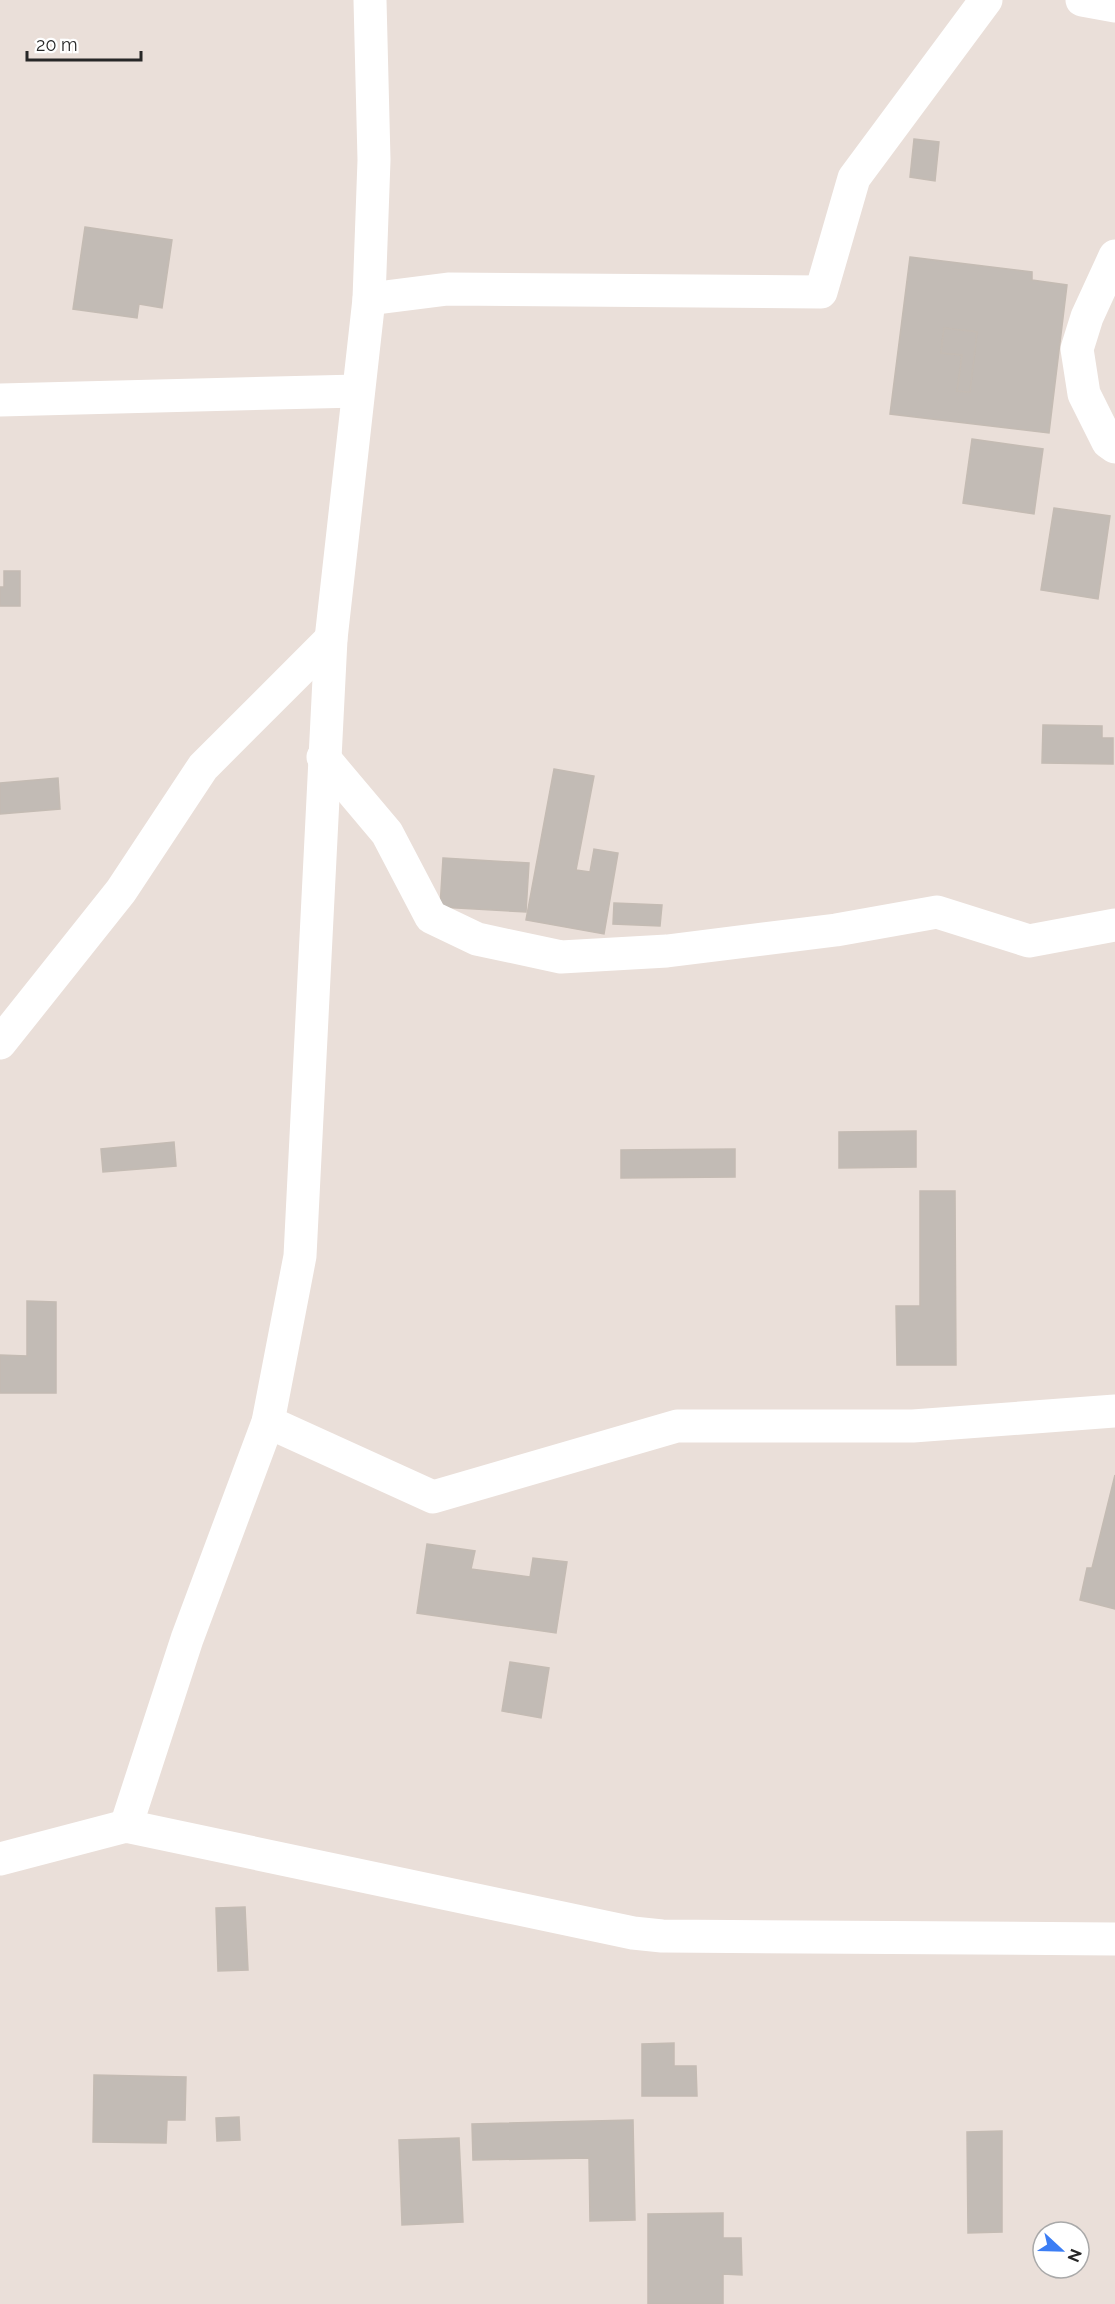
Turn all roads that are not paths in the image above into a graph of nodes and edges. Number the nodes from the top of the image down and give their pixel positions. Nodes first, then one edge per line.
1 (370, 0) edge
2 (986, 0) edge
3 (1082, 0) edge
4 (1115, 6) edge
5 (1115, 256) edge
6 (369, 299) junction
7 (358, 391) junction
8 (0, 400) edge
9 (1115, 447) edge
10 (331, 639) junction
11 (323, 757) junction
12 (1115, 925) edge
13 (0, 1043) edge
14 (1115, 1411) edge
15 (268, 1422) junction
16 (126, 1826) junction
17 (0, 1859) edge
18 (1115, 1938) edge

1 - 6 street
2 - 6 street
3 - 4 street
5 - 9 street
6 - 7 street
7 - 8 street
7 - 10 street
10 - 11 street
10 - 13 street
11 - 12 street
11 - 15 street
14 - 15 street
15 - 16 street
16 - 17 street
16 - 18 street

